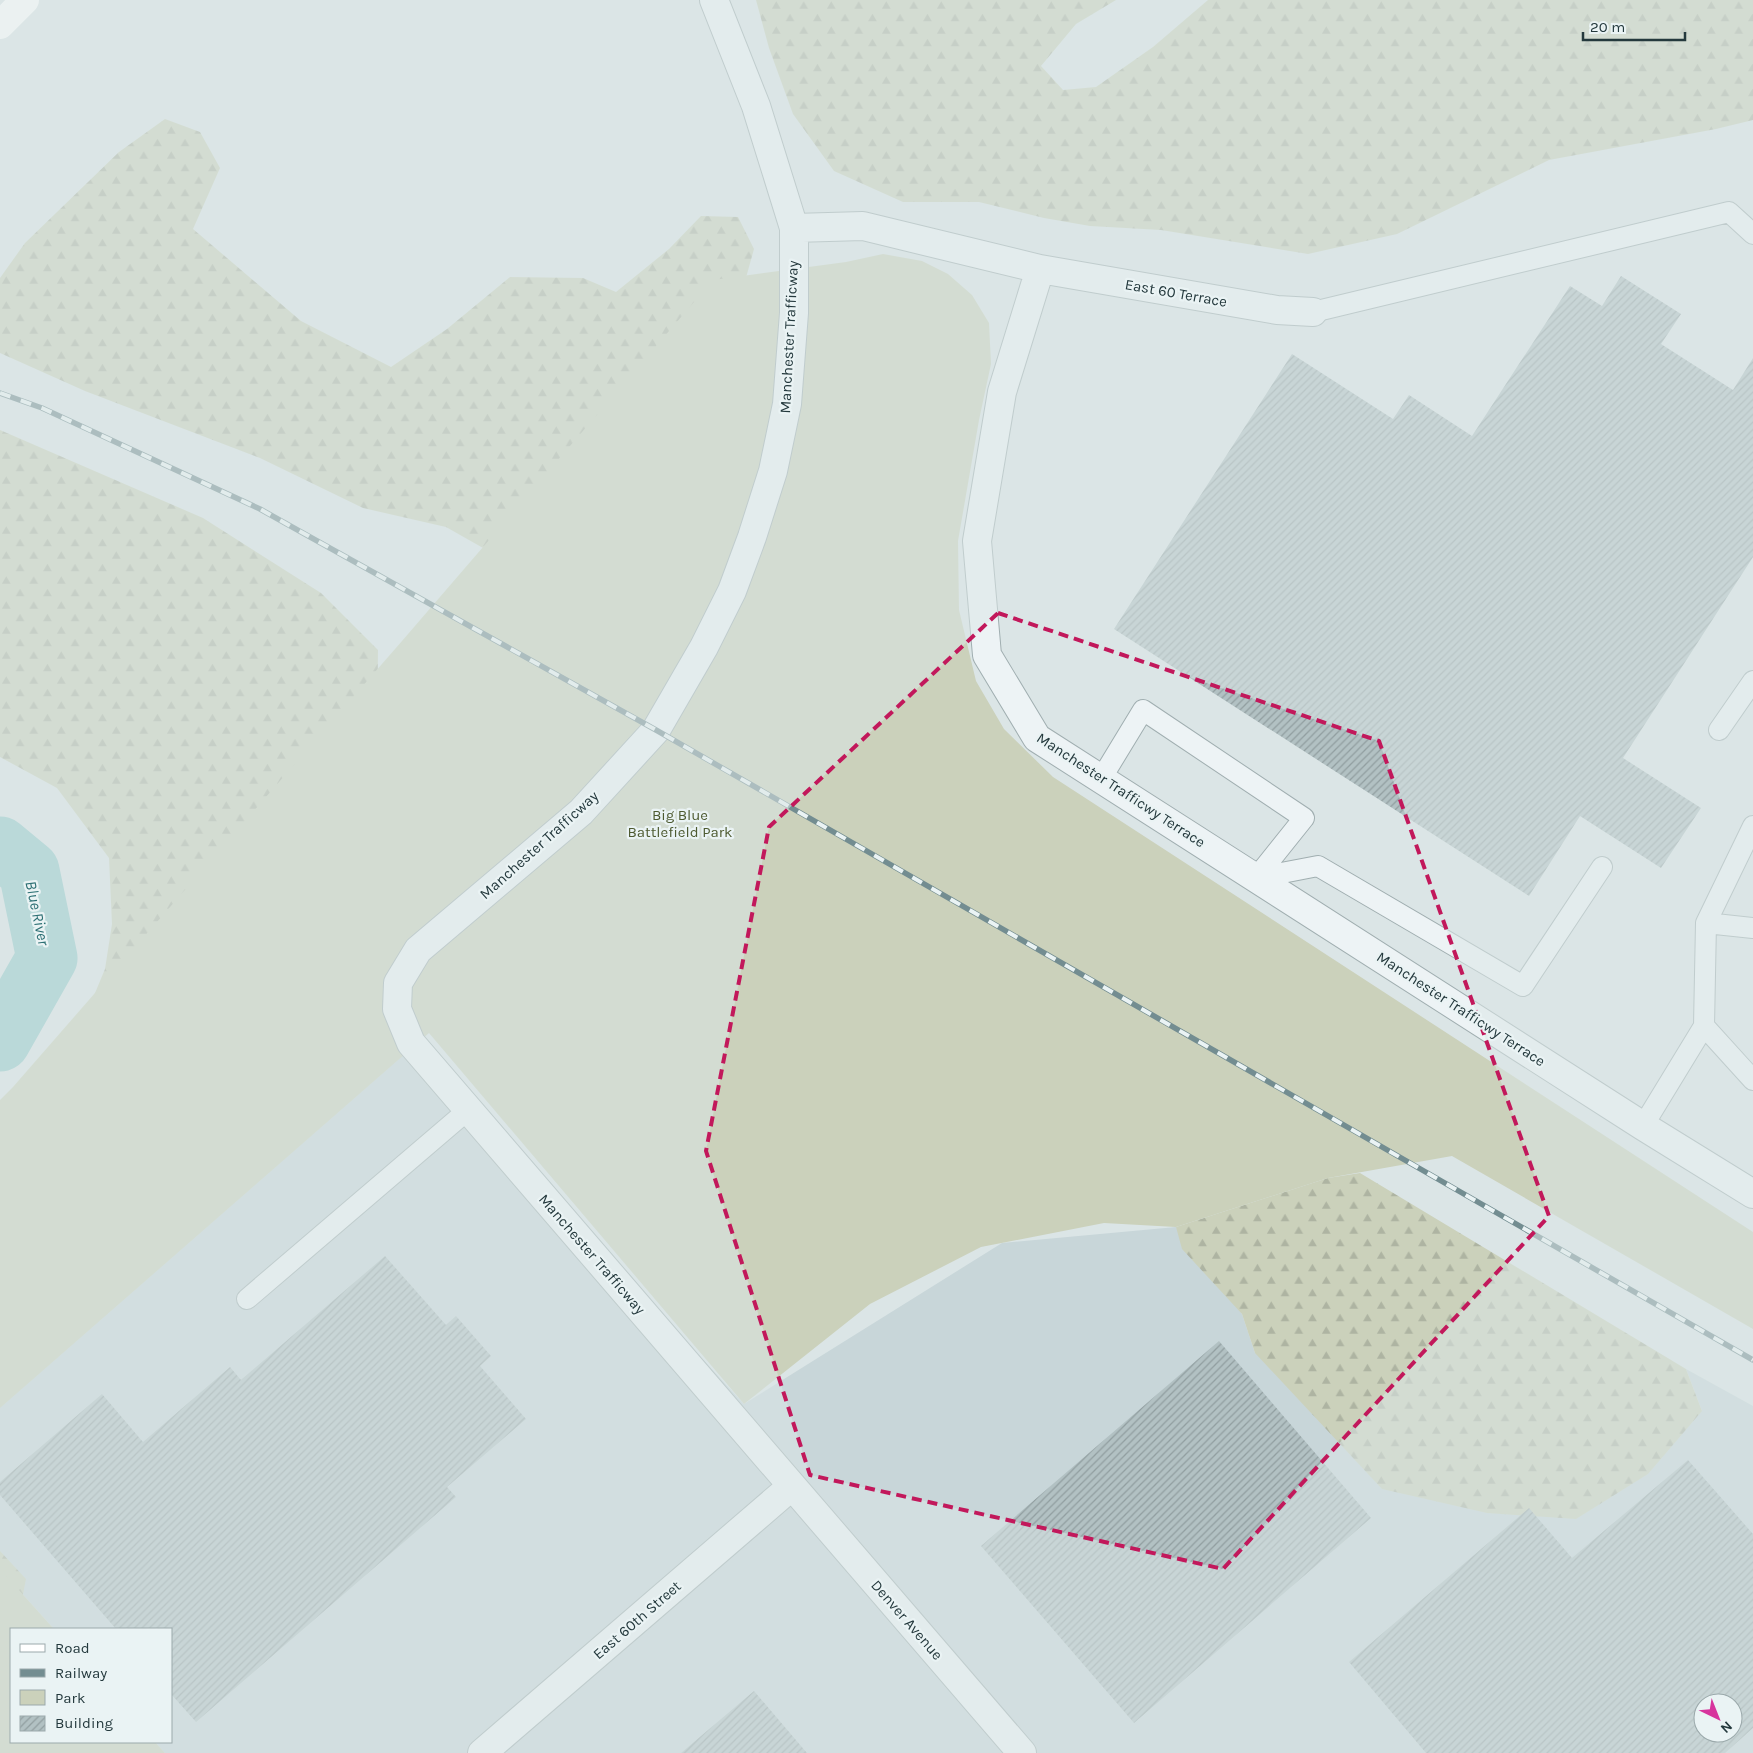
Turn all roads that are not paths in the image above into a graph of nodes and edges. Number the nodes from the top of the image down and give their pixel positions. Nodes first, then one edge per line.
1 (25, 0) edge
2 (714, 0) edge
3 (0, 25) edge
4 (794, 228) junction
5 (1753, 234) edge
6 (1040, 269) junction
7 (1313, 312) joint
8 (1753, 681) edge
9 (1719, 730) dead end
10 (1102, 779) junction
11 (1753, 826) edge
12 (1602, 868) dead end
13 (1256, 878) junction
14 (1706, 923) junction
15 (1753, 928) edge
16 (1704, 1026) junction
17 (1753, 1080) edge
18 (468, 1110) junction
19 (1643, 1126) junction
20 (1753, 1194) edge
21 (247, 1300) dead end
22 (792, 1486) junction
23 (482, 1753) edge
24 (1022, 1753) edge

1 - 3 main road
2 - 4 street, Manchester Trafficway
4 - 6 street
4 - 18 street, Manchester Trafficway
5 - 7 lane
6 - 7 street, East 60 Terrace
6 - 10 street, Manchester Trafficwy Terrace
8 - 9 lane
10 - 13 street, Manchester Trafficwy Terrace
10 - 13 lane
11 - 14 lane
12 - 13 lane
13 - 19 street, Manchester Trafficwy Terrace
14 - 15 lane
14 - 16 lane
16 - 17 lane
16 - 19 lane
18 - 21 lane
18 - 22 street, Manchester Trafficway
19 - 20 street, Manchester Trafficwy Terrace
22 - 23 street, East 60th Street
22 - 24 street, Denver Avenue

